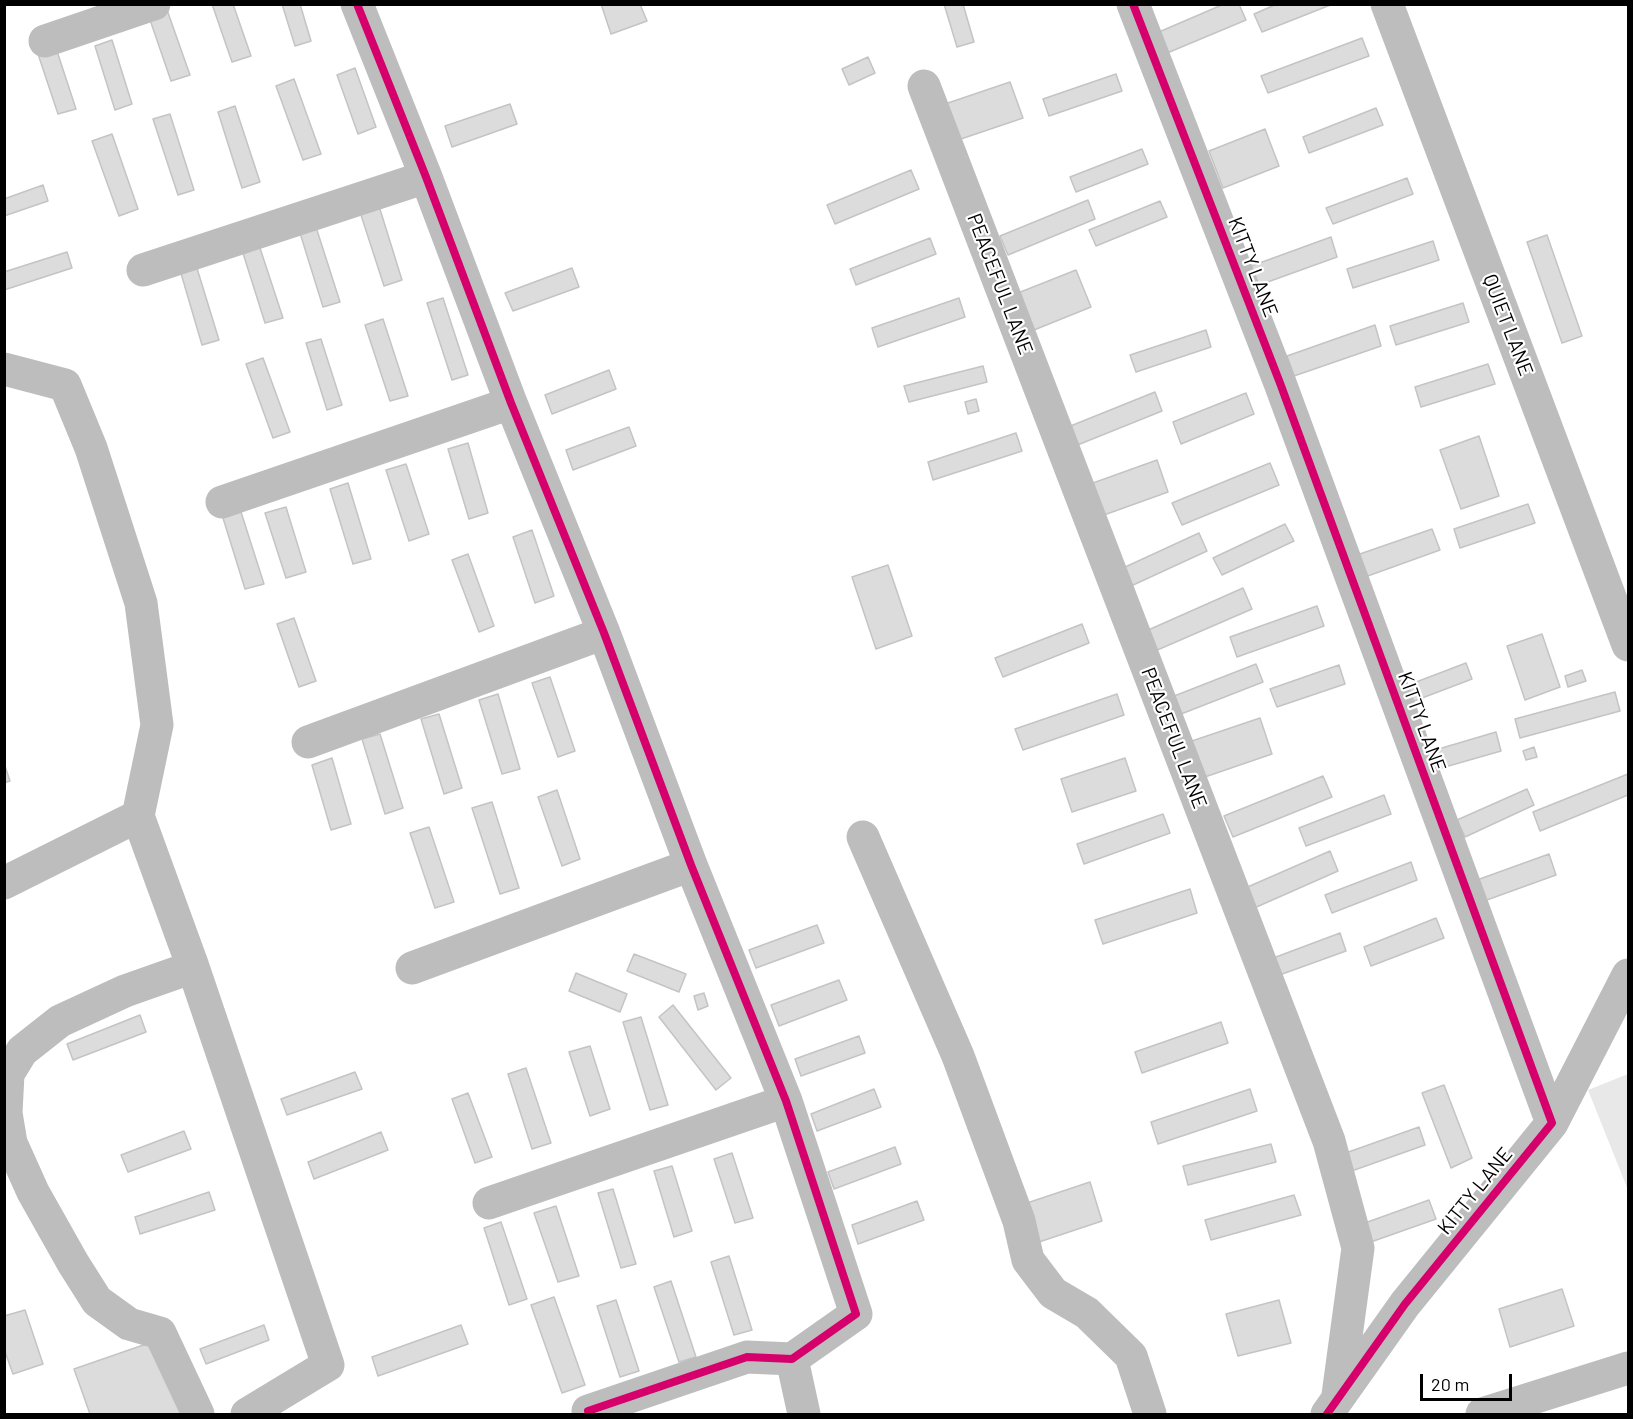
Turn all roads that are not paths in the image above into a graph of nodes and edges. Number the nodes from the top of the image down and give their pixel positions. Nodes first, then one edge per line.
1 (154, 4) edge
2 (357, 4) edge
3 (1133, 4) edge
4 (1388, 4) edge
5 (45, 41) dead end
6 (924, 86) dead end
7 (426, 177) junction
8 (143, 270) dead end
9 (4, 369) edge
10 (512, 403) junction
11 (222, 502) dead end
12 (604, 633) junction
13 (1629, 645) edge
14 (308, 741) dead end
15 (138, 816) junction
16 (862, 837) dead end
17 (692, 865) junction
18 (4, 884) edge
19 (193, 967) junction
20 (412, 968) dead end
21 (1629, 975) edge
22 (786, 1101) junction
23 (1552, 1123) junction
24 (489, 1203) dead end
25 (792, 1359) junction
26 (1629, 1368) edge
27 (1332, 1408) edge
28 (588, 1411) dead end
29 (198, 1414) edge
30 (247, 1414) edge
31 (804, 1414) edge
32 (1150, 1414) edge
33 (1482, 1414) edge

1 - 5 street
2 - 7 street
3 - 23 street, KITTY LANE
4 - 13 street, QUIET LANE
6 - 27 street, PEACEFUL LANE
7 - 8 street
7 - 10 street
9 - 15 street
10 - 11 street
10 - 12 street
12 - 14 street
12 - 17 street
15 - 18 street
15 - 19 street
16 - 32 street
17 - 20 street
17 - 22 street
19 - 29 street
19 - 30 street
21 - 23 street
22 - 24 street
22 - 25 street
23 - 27 street, KITTY LANE
25 - 28 street
25 - 31 street
26 - 33 street

